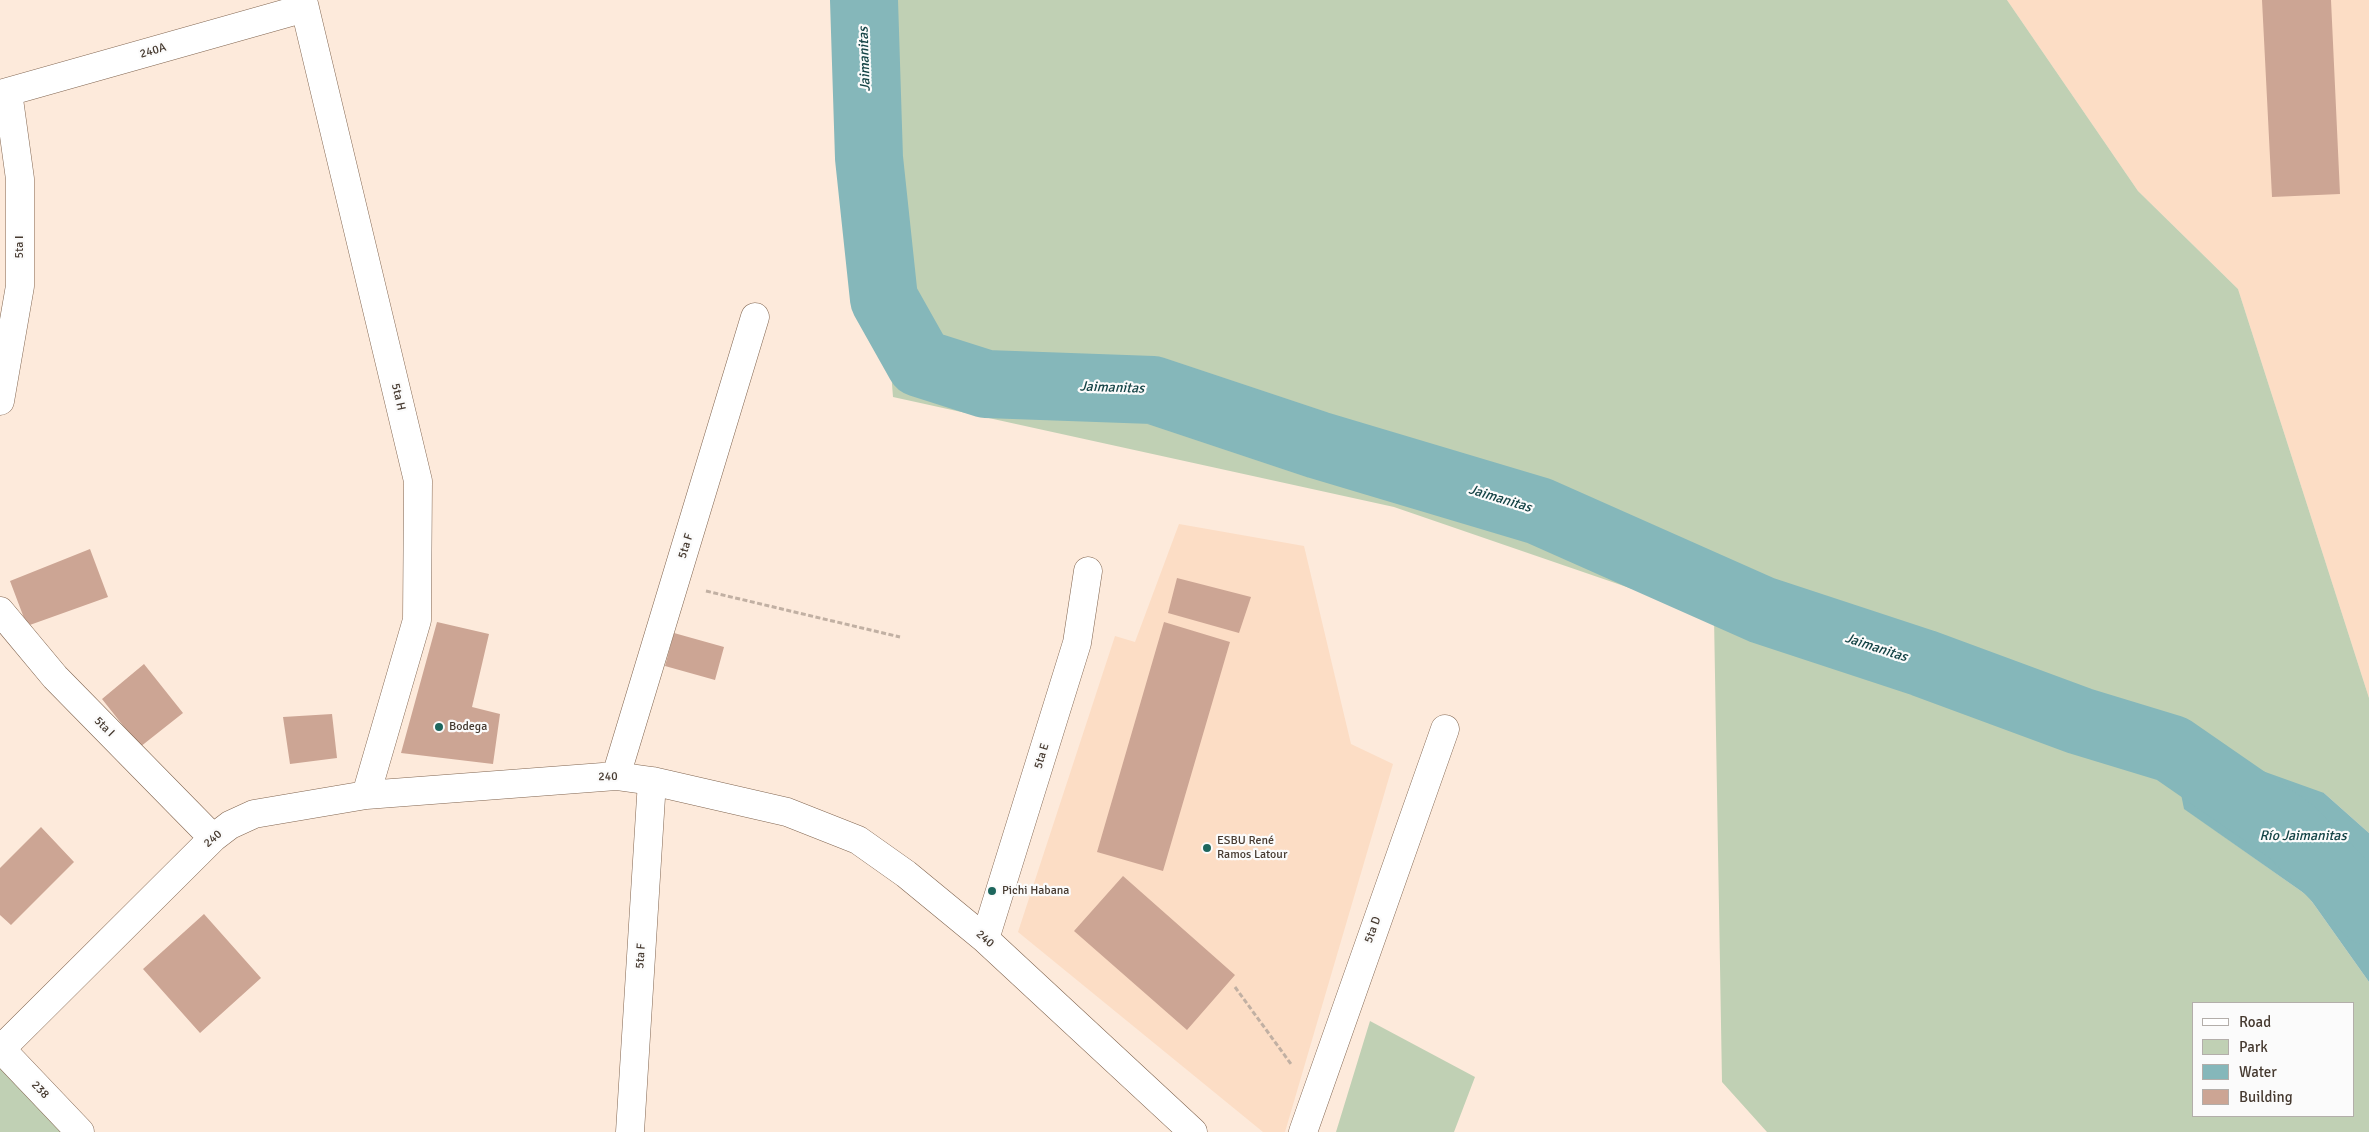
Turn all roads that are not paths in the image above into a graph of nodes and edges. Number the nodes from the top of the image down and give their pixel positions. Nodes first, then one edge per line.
1 (304, 4) edge
2 (4, 93) edge
3 (755, 317) dead end
4 (0, 401) edge
5 (1088, 571) dead end
6 (0, 610) edge
7 (1445, 730) dead end
8 (616, 776) junction
9 (652, 781) junction
10 (366, 795) junction
11 (213, 838) junction
12 (985, 939) junction
13 (0, 1049) edge
14 (80, 1132) edge
15 (630, 1132) edge
16 (1193, 1132) edge
17 (1304, 1132) edge

1 - 2 street, 240A
1 - 10 street, 5ta H
2 - 4 street, 5ta I
3 - 8 street, 5ta F
5 - 12 street, 5ta E
6 - 11 street, 5ta I
7 - 17 street, 5ta D
8 - 9 street, 240
8 - 10 street, 240
9 - 12 street, 240
9 - 15 street, 5ta F
10 - 11 street, 240
11 - 13 street, 240
12 - 16 street, 240
13 - 14 street, 238

